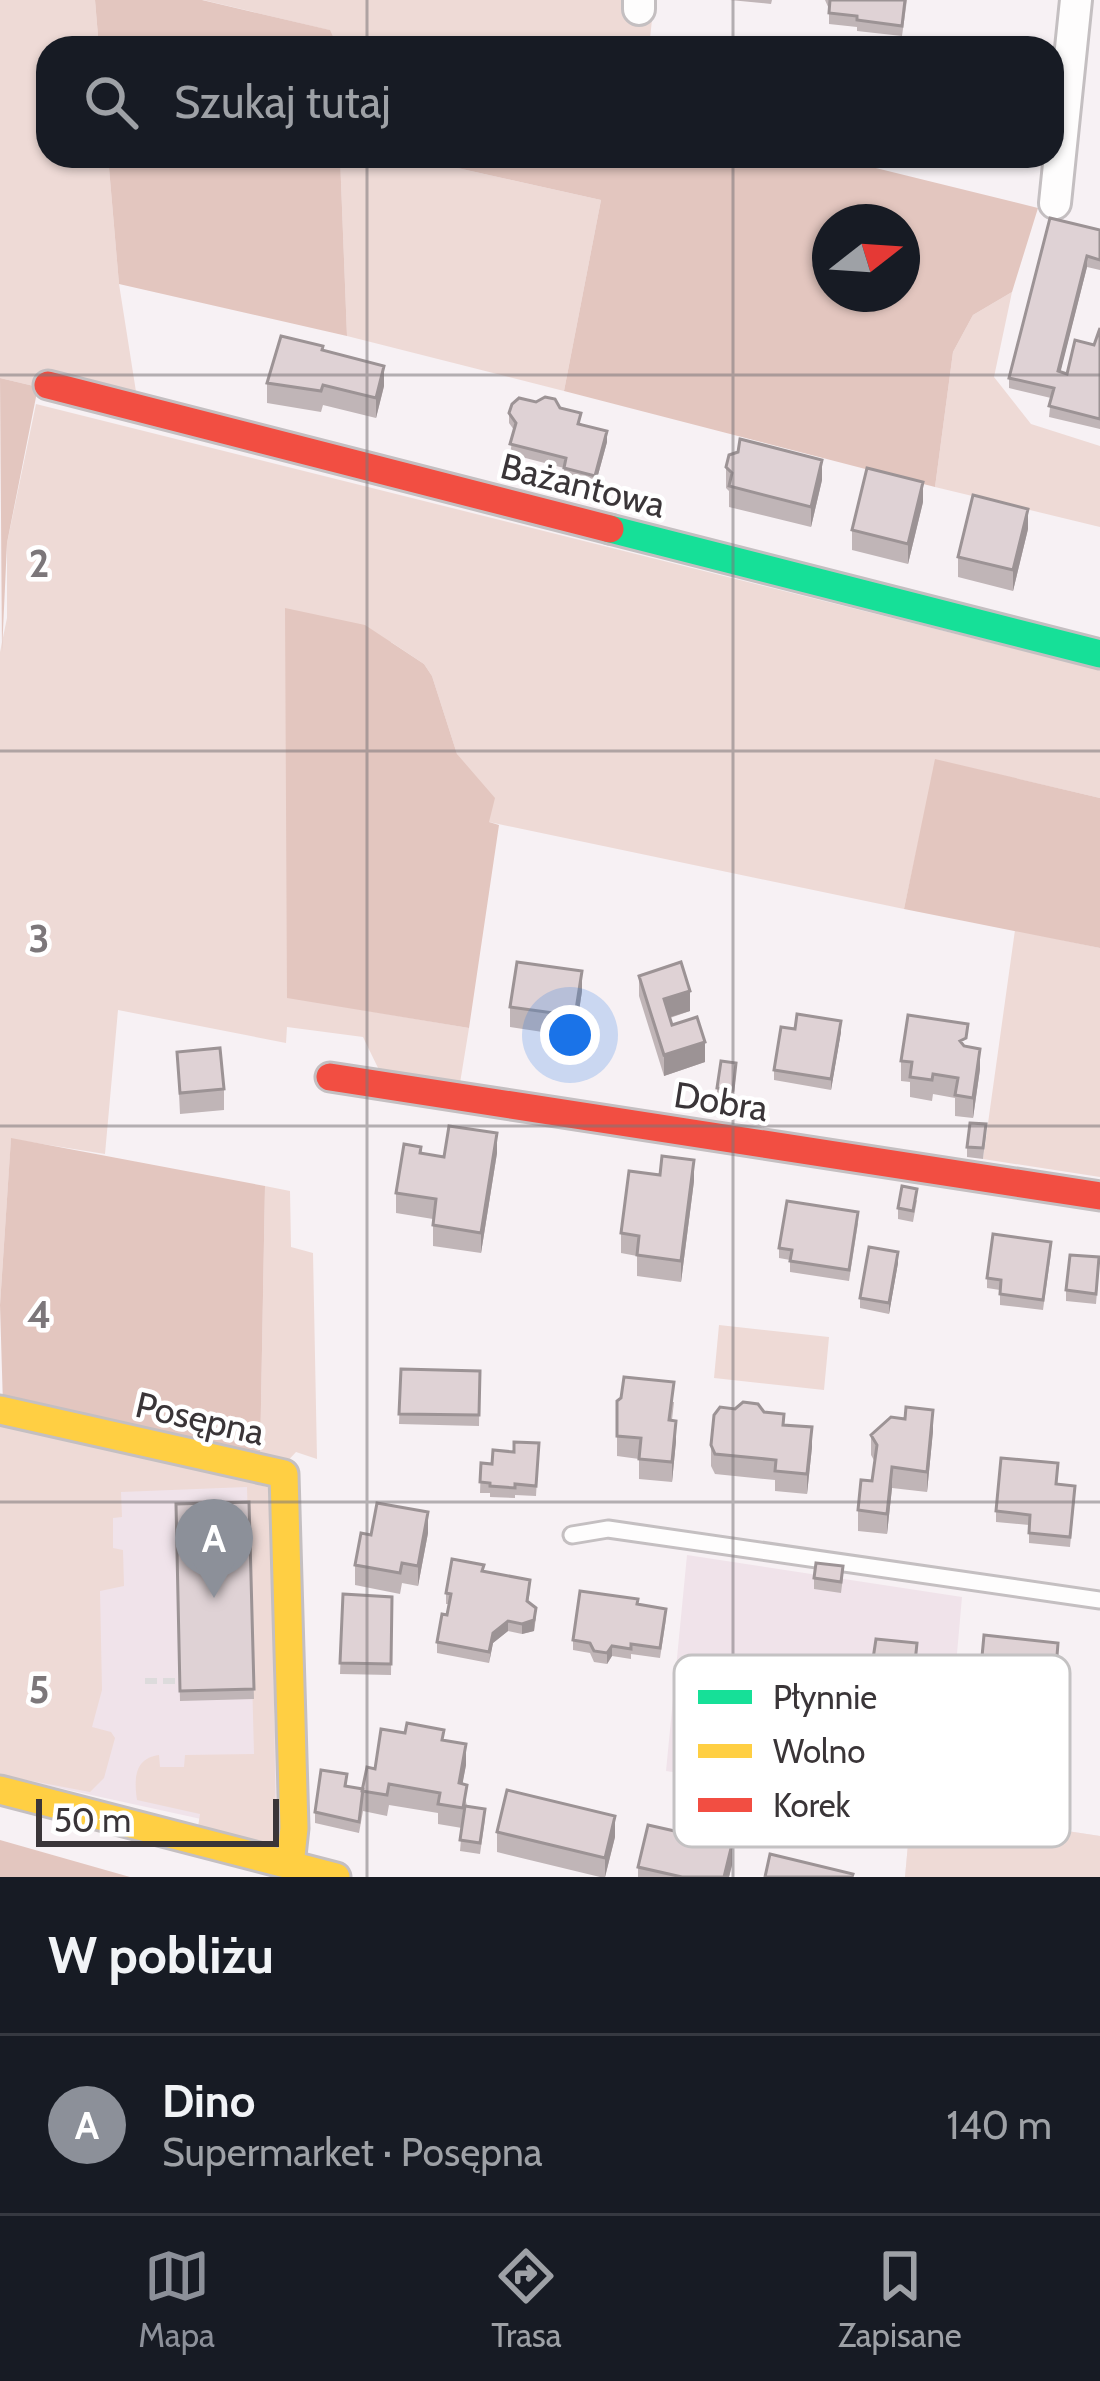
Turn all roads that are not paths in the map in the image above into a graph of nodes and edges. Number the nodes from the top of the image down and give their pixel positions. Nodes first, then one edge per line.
1 (1076, 0) edge
2 (1064, 116) edge
3 (1059, 168) edge
4 (1055, 203) dead end
5 (48, 385) dead end
6 (1100, 654) edge
7 (330, 1077) dead end
8 (1100, 1196) edge
9 (0, 1410) edge
10 (572, 1535) dead end
11 (1100, 1600) edge
12 (0, 1790) edge
13 (290, 1865) junction
14 (336, 1877) edge

1 - 2 street
3 - 4 street
5 - 6 street, Bażantowa
7 - 8 street, Dobra
9 - 13 street, Posępna
10 - 11 lane
12 - 13 street
13 - 14 street

